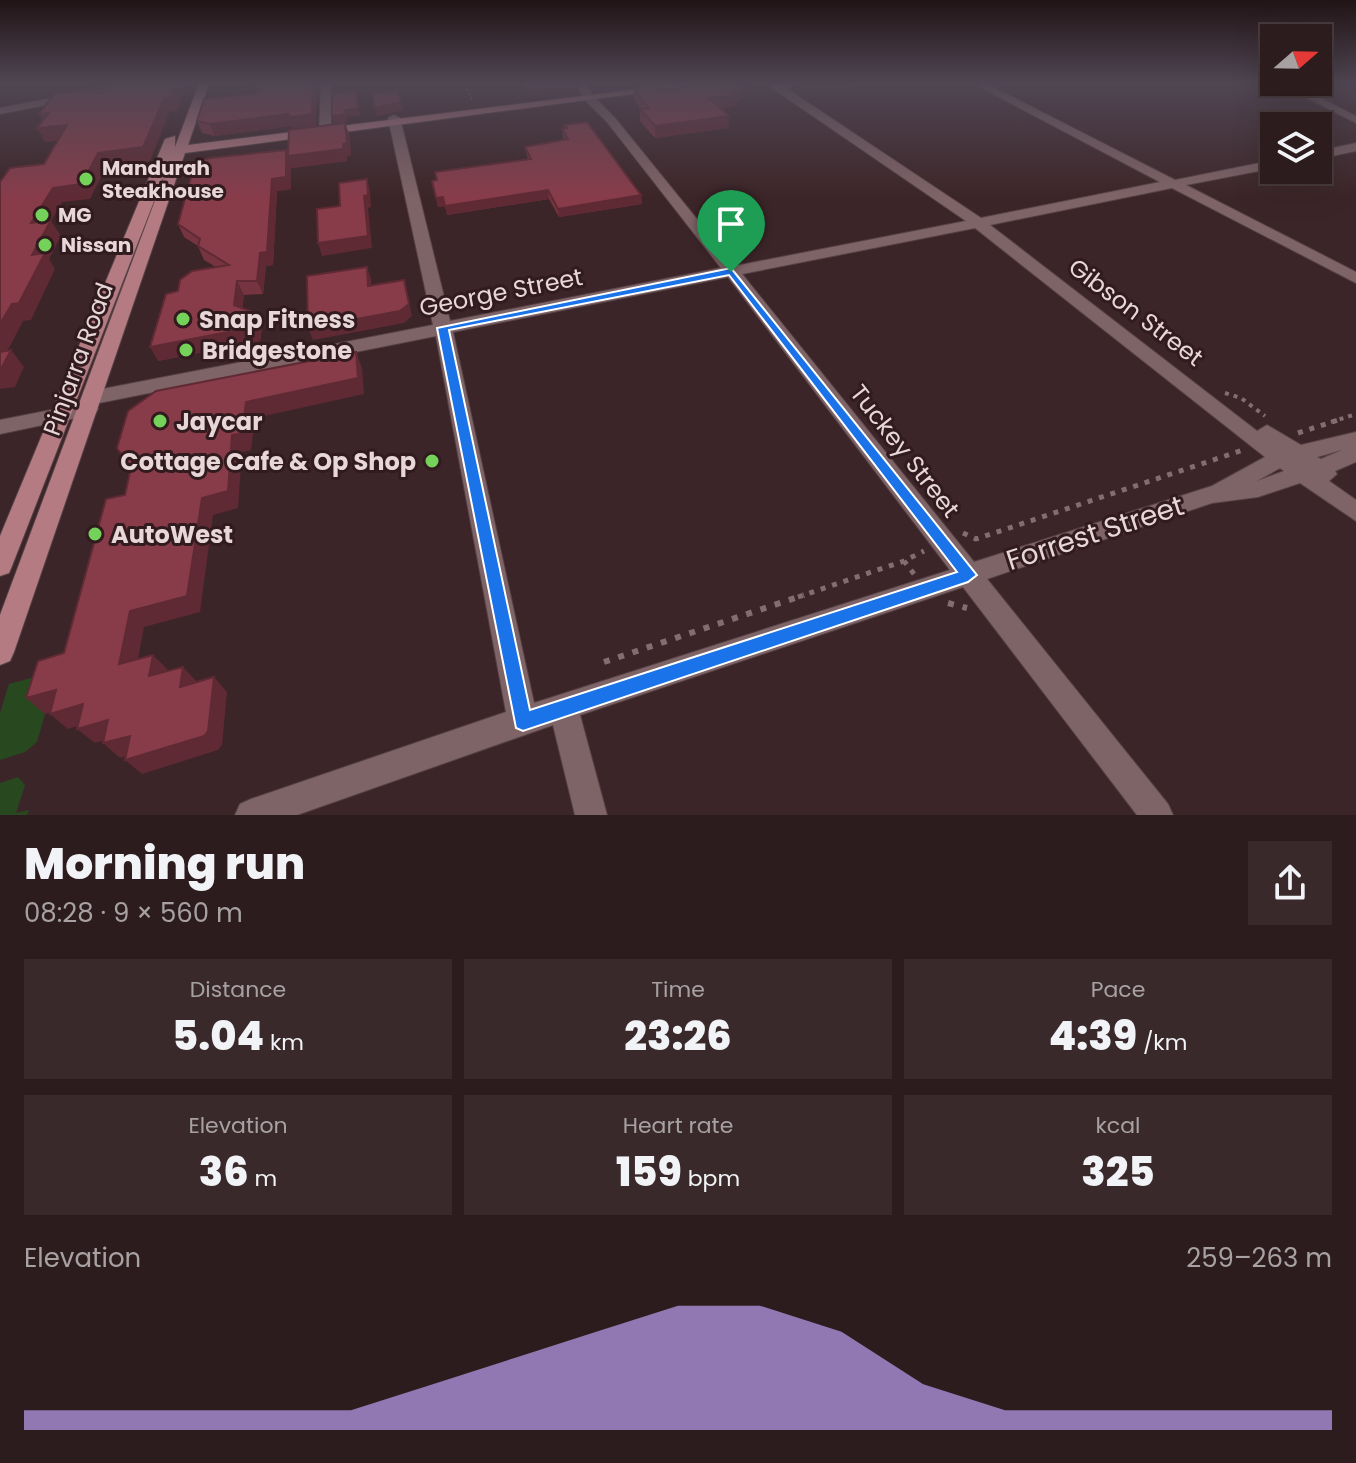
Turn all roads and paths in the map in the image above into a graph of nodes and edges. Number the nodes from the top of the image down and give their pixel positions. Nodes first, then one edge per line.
1 (182, 122) edge
2 (186, 122) edge
3 (325, 122) edge
4 (379, 122) edge
5 (395, 122) edge
6 (613, 122) edge
7 (832, 122) edge
8 (1053, 122) edge
9 (325, 129) junction
10 (1356, 147) edge
11 (174, 148) junction
12 (1332, 152) edge
13 (1260, 167) edge
14 (1174, 184) junction
15 (974, 226) junction
16 (731, 272) junction
17 (1356, 278) edge
18 (443, 328) junction
19 (90, 403) junction
20 (1356, 414) edge
21 (60, 415) junction
22 (0, 427) edge
23 (1286, 432) dead end
24 (1356, 439) edge
25 (1241, 442) dead end
26 (1356, 451) edge
27 (1300, 463) junction
28 (1356, 497) edge
29 (1356, 512) edge
30 (935, 532) junction
31 (904, 561) dead end
32 (0, 566) edge
33 (968, 575) junction
34 (0, 652) edge
35 (604, 662) dead end
36 (563, 707) junction
37 (523, 722) junction
38 (251, 815) edge
39 (591, 815) edge
40 (1157, 815) edge

1 - 11 main road, Pinjarra Road
2 - 11 main road, Pinjarra Road
3 - 9 street
4 - 9 main road
5 - 18 street
6 - 16 street, Tuckey Street
7 - 15 street, Gibson Street
8 - 14 street
9 - 11 main road
10 - 12 street
11 - 19 main road, Pinjarra Road
11 - 21 main road, Pinjarra Road
13 - 14 street, George Street
14 - 15 street, George Street
14 - 17 street
15 - 16 street, George Street
15 - 27 street, Gibson Street
16 - 18 street, George Street
16 - 30 street, Tuckey Street
18 - 19 street, George Street
18 - 37 street
19 - 21 street, George Street
19 - 34 main road, Pinjarra Road
20 - 23 path
21 - 22 street, George Street
21 - 32 main road, Pinjarra Road
24 - 27 street, Forrest Street
25 - 30 path
26 - 27 street, Forrest Street
27 - 28 street, Gibson Street
27 - 29 street, Gibson Street
27 - 33 street, Forrest Street
30 - 33 street, Tuckey Street
31 - 35 path
33 - 36 street, Forrest Street
33 - 40 street, Tuckey Street
36 - 37 street, Forrest Street
36 - 39 street
37 - 38 street, Forrest Street

